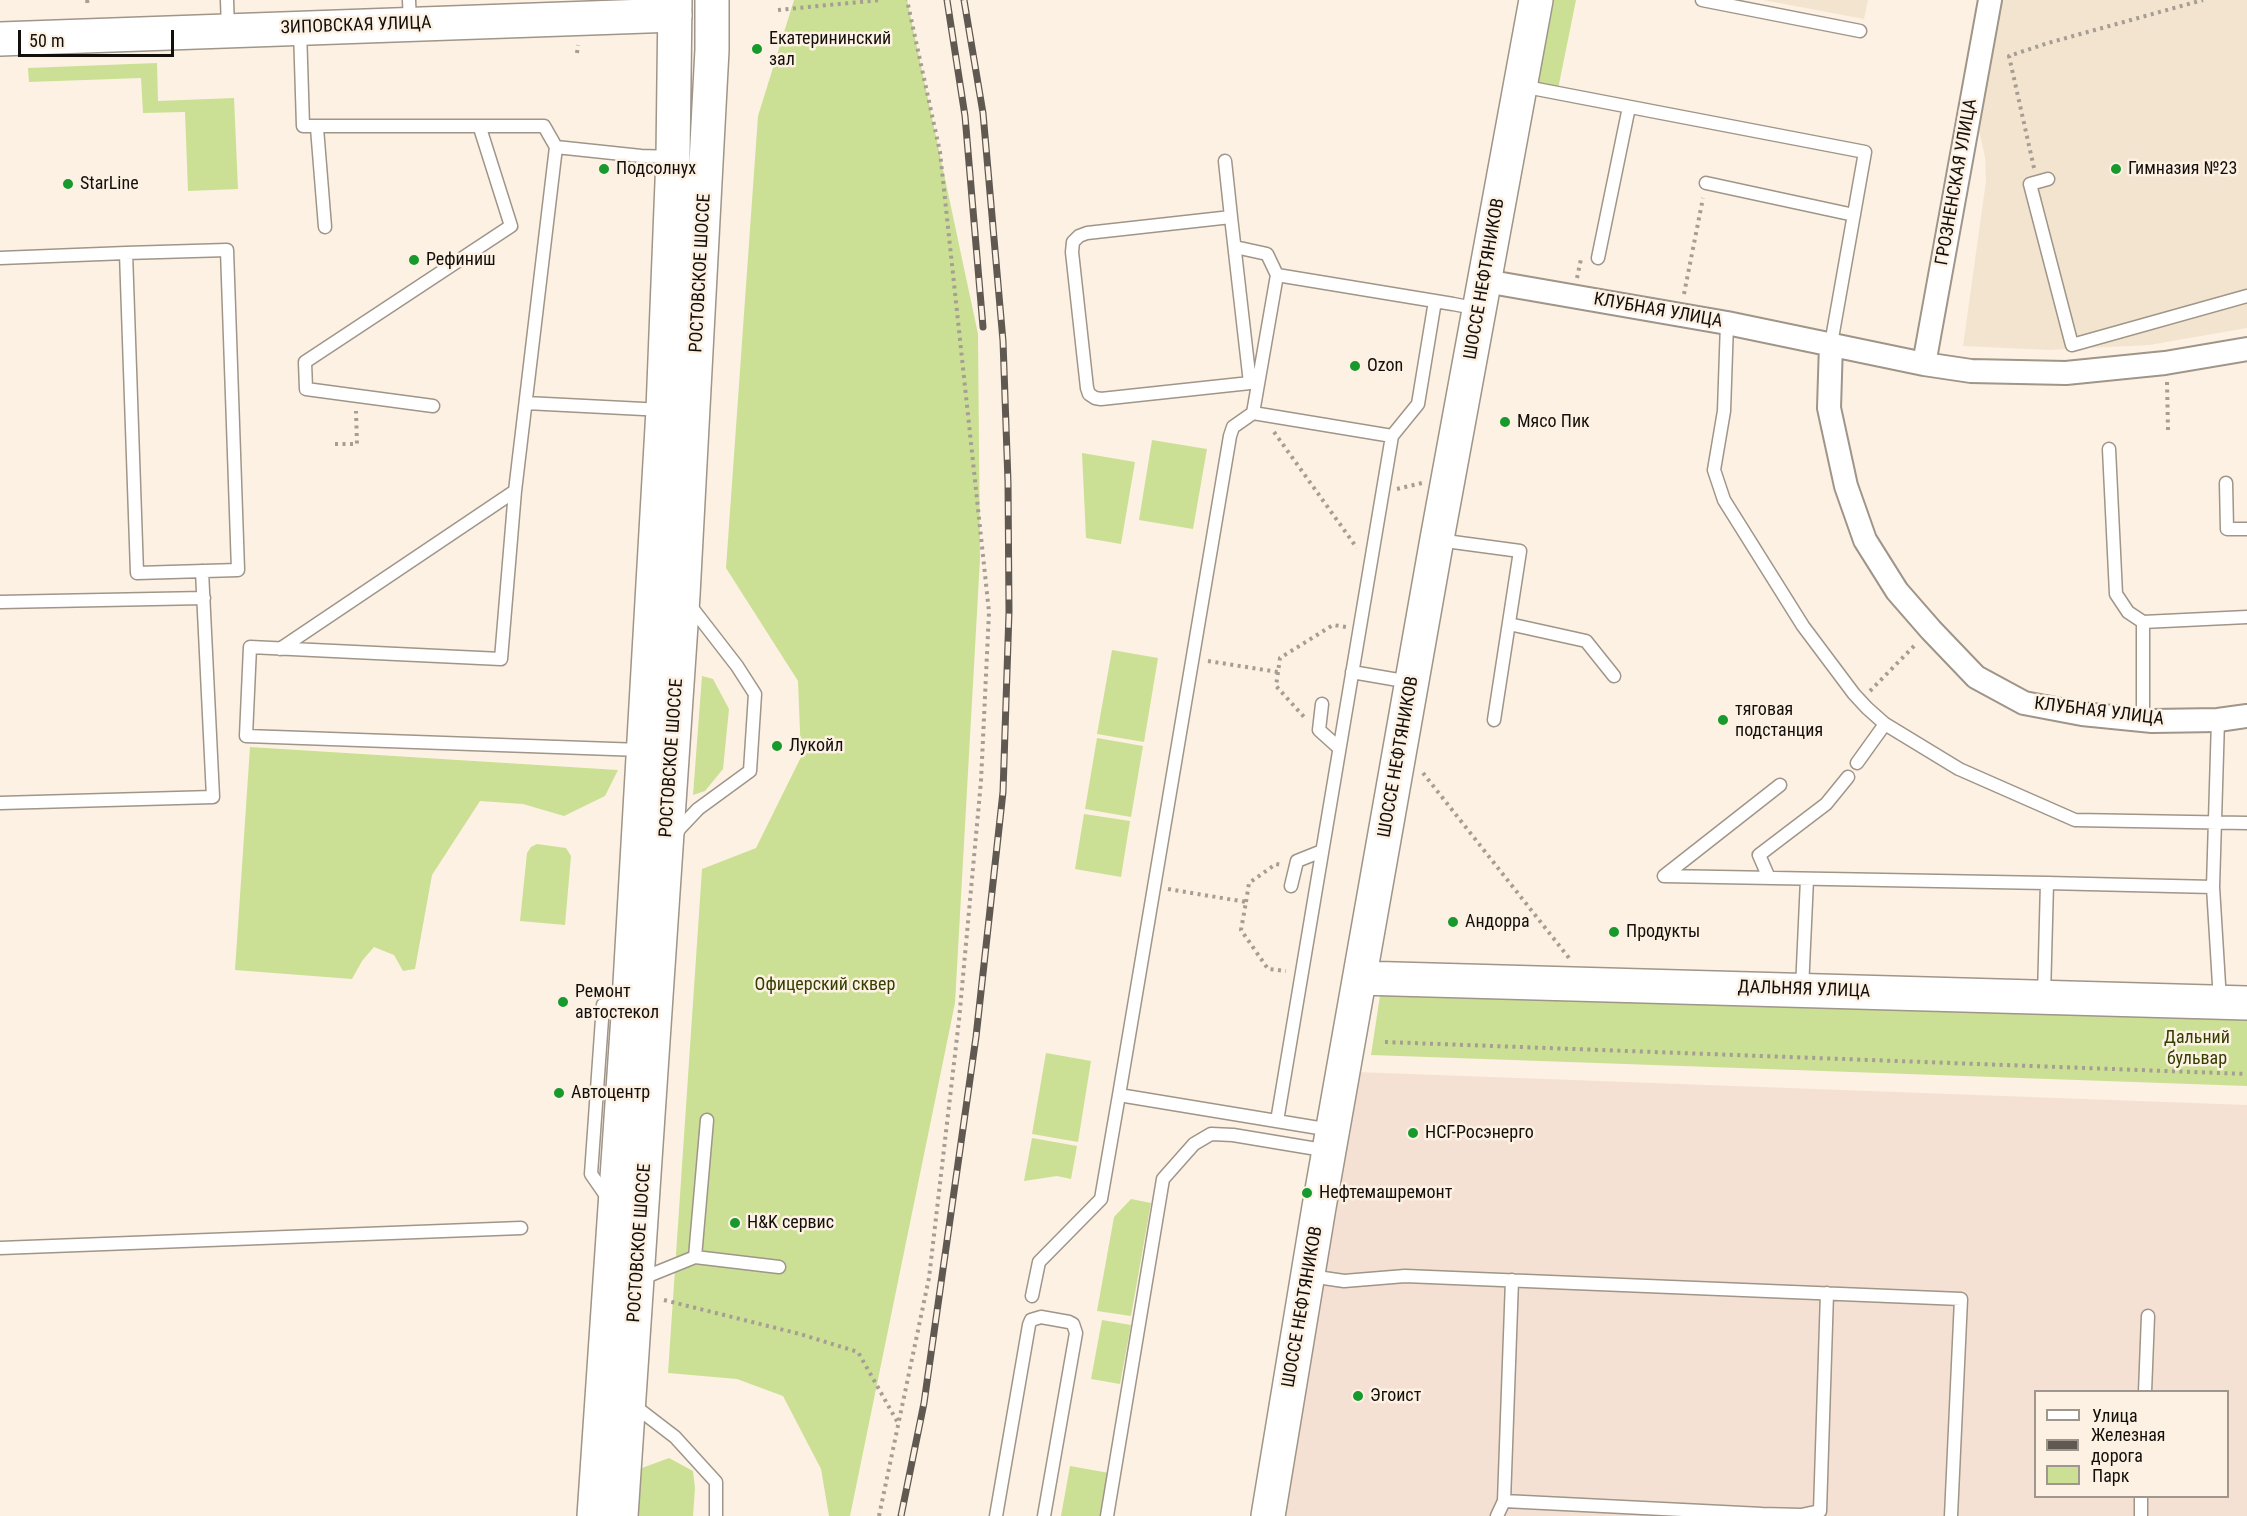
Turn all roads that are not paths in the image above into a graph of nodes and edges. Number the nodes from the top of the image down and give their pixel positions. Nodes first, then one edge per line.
1 (633, 0) edge
2 (1536, 0) edge
3 (1702, 0) edge
4 (1990, 0) edge
5 (675, 7) edge
6 (712, 7) edge
7 (409, 12) edge
8 (227, 15) edge
9 (591, 18) junction
10 (300, 28) junction
11 (1860, 32) dead end
12 (0, 39) edge
13 (675, 61) junction
14 (1519, 86) junction
15 (1629, 107) junction
16 (316, 128) junction
17 (480, 128) junction
18 (556, 147) junction
19 (673, 158) junction
20 (1225, 161) dead end
21 (2043, 180) road end
22 (1706, 183) road end
23 (1854, 215) junction
24 (1231, 217) junction
25 (325, 227) dead end
26 (1235, 247) junction
27 (126, 253) junction
28 (0, 258) edge
29 (1598, 258) dead end
30 (1276, 275) junction
31 (1483, 295) junction
32 (2247, 296) edge
33 (1436, 301) junction
34 (1727, 323) junction
35 (1831, 344) junction
36 (2247, 349) edge
37 (1926, 355) junction
38 (1254, 382) junction
39 (526, 403) junction
40 (433, 406) dead end
41 (663, 410) junction
42 (1258, 414) junction
43 (1392, 436) junction
44 (2109, 449) dead end
45 (2226, 483) dead end
46 (516, 491) junction
47 (2247, 529) edge
48 (1437, 539) junction
49 (202, 571) junction
50 (683, 595) junction
51 (204, 598) junction
52 (0, 602) edge
53 (2247, 617) edge
54 (2144, 622) junction
55 (1509, 624) junction
56 (280, 649) junction
57 (1352, 672) junction
58 (1614, 676) dead end
59 (1412, 682) junction
60 (1322, 704) dead end
61 (2247, 716) edge
62 (1494, 720) dead end
63 (2143, 720) junction
64 (2218, 720) junction
65 (1885, 724) junction
66 (1339, 748) junction
67 (644, 751) junction
68 (1857, 763) dead end
69 (1848, 777) dead end
70 (1780, 785) dead end
71 (0, 803) edge
72 (2215, 823) junction
73 (2247, 823) edge
74 (1322, 851) junction
75 (665, 853) junction
76 (1769, 878) junction
77 (1807, 879) junction
78 (2047, 883) junction
79 (1292, 886) dead end
80 (2213, 887) junction
81 (1360, 978) junction
82 (1802, 990) junction
83 (2044, 998) junction
84 (2233, 1003) edge
85 (1119, 1095) junction
86 (707, 1120) dead end
87 (1277, 1121) junction
88 (1331, 1141) junction
89 (521, 1228) dead end
90 (0, 1248) edge
91 (695, 1257) junction
92 (779, 1267) dead end
93 (1308, 1276) junction
94 (1512, 1280) junction
95 (637, 1281) junction
96 (1827, 1293) junction
97 (1032, 1296) dead end
98 (2148, 1316) dead end
99 (2145, 1390) edge
100 (629, 1401) junction
101 (2141, 1498) edge
102 (1504, 1501) junction
103 (594, 1516) edge
104 (621, 1516) edge
105 (716, 1516) edge
106 (996, 1516) edge
107 (1044, 1516) edge
108 (1107, 1516) edge
109 (1268, 1516) edge
110 (1497, 1516) edge
111 (1801, 1516) edge
112 (1951, 1516) edge
113 (2141, 1516) edge

1 - 9 main road
2 - 14 main road, ШОССЕ НЕФТЯНИКОВ
3 - 11 lane
4 - 37 street, ГРОЗНЕНСКАЯ УЛИЦА
5 - 6 main road, ЗИПОВСКАЯ УЛИЦА
5 - 9 main road, ЗИПОВСКАЯ УЛИЦА
5 - 13 main road, РОСТОВСКОЕ ШОССЕ
6 - 50 main road, РОСТОВСКОЕ ШОССЕ
7 - 9 main road, ЗИПОВСКАЯ УЛИЦА
7 - 10 main road, ЗИПОВСКАЯ УЛИЦА
8 - 10 main road, ЗИПОВСКАЯ УЛИЦА
8 - 12 main road, ЗИПОВСКАЯ УЛИЦА
9 - 13 main road
10 - 16 lane
13 - 19 main road, РОСТОВСКОЕ ШОССЕ
14 - 15 lane
14 - 31 main road, ШОССЕ НЕФТЯНИКОВ
15 - 23 lane
15 - 29 lane
16 - 17 lane
16 - 25 lane
17 - 18 lane
17 - 40 lane
18 - 19 lane
18 - 39 lane
19 - 41 main road, РОСТОВСКОЕ ШОССЕ
20 - 24 lane
21 - 32 lane
22 - 23 lane
23 - 35 lane
24 - 26 lane
24 - 38 lane
26 - 30 lane
26 - 38 lane
27 - 28 lane
27 - 49 lane
27 - 49 lane
30 - 33 lane
30 - 38 lane
31 - 33 lane
31 - 34 street, КЛУБНАЯ УЛИЦА
31 - 48 main road, ШОССЕ НЕФТЯНИКОВ
33 - 43 lane
34 - 35 street, КЛУБНАЯ УЛИЦА
34 - 65 lane
35 - 37 street, КЛУБНАЯ УЛИЦА
35 - 63 street, КЛУБНАЯ УЛИЦА
36 - 37 street, КЛУБНАЯ УЛИЦА
38 - 42 lane
39 - 41 lane
39 - 46 lane
41 - 67 main road, РОСТОВСКОЕ ШОССЕ
42 - 43 lane
42 - 85 lane
43 - 57 lane
44 - 54 lane
45 - 47 lane
46 - 56 lane
46 - 56 lane
48 - 55 lane
48 - 59 main road, ШОССЕ НЕФТЯНИКОВ
49 - 51 lane
50 - 75 main road, РОСТОВСКОЕ ШОССЕ
50 - 75 lane
51 - 52 lane
51 - 71 lane
53 - 54 lane
54 - 63 lane
55 - 58 lane
55 - 62 lane
56 - 67 lane
57 - 59 lane
57 - 66 lane
59 - 81 main road, ШОССЕ НЕФТЯНИКОВ
60 - 66 lane
61 - 64 street, КЛУБНАЯ УЛИЦА
63 - 64 street, КЛУБНАЯ УЛИЦА
64 - 72 lane
65 - 68 lane
65 - 72 lane
66 - 74 lane
67 - 103 main road, РОСТОВСКОЕ ШОССЕ
69 - 76 lane
70 - 76 lane
72 - 73 lane
72 - 80 lane
74 - 79 lane
74 - 87 lane
75 - 95 main road, РОСТОВСКОЕ ШОССЕ
76 - 77 lane
77 - 78 lane
77 - 82 lane
78 - 80 lane
78 - 83 lane
80 - 84 lane
81 - 82 main road, ДАЛЬНЯЯ УЛИЦА
81 - 88 main road, ШОССЕ НЕФТЯНИКОВ
82 - 83 main road, ДАЛЬНЯЯ УЛИЦА
83 - 84 main road, ДАЛЬНЯЯ УЛИЦА
85 - 87 lane
85 - 97 lane
86 - 91 lane
87 - 88 lane
88 - 93 main road, ШОССЕ НЕФТЯНИКОВ
88 - 108 lane
89 - 90 lane
91 - 92 lane
91 - 95 lane
93 - 94 lane
93 - 109 main road, ШОССЕ НЕФТЯНИКОВ
94 - 96 lane
94 - 102 lane
95 - 100 main road, РОСТОВСКОЕ ШОССЕ
96 - 111 lane
96 - 112 lane
98 - 99 lane
100 - 104 main road, РОСТОВСКОЕ ШОССЕ
100 - 105 lane
101 - 113 lane
102 - 110 lane
102 - 111 lane
106 - 107 lane

